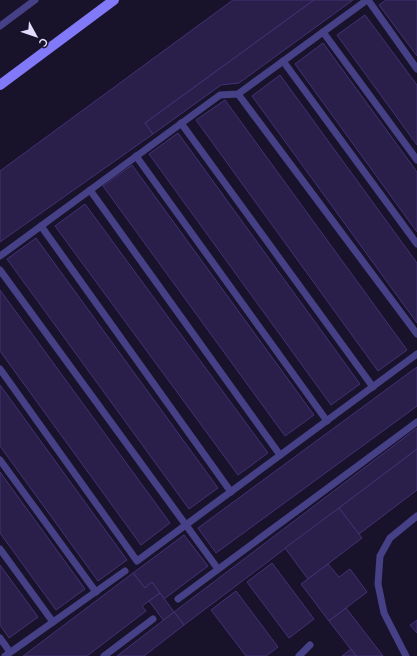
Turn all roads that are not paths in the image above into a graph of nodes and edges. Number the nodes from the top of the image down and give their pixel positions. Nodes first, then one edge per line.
1 (35, 0) edge
2 (114, 0) edge
3 (367, 0) edge
4 (0, 26) edge
5 (323, 32) junction
6 (283, 61) junction
7 (417, 69) edge
8 (0, 85) edge
9 (238, 94) junction
10 (181, 123) junction
11 (136, 156) junction
12 (417, 160) edge
13 (90, 190) junction
14 (41, 226) junction
15 (417, 244) edge
16 (0, 256) edge
17 (0, 270) edge
18 (417, 334) edge
19 (417, 354) edge
20 (0, 369) edge
21 (373, 387) junction
22 (327, 421) junction
23 (417, 422) edge
24 (280, 455) junction
25 (0, 460) edge
26 (231, 492) junction
27 (417, 516) edge
28 (186, 525) junction
29 (0, 550) edge
30 (218, 569) junction
31 (125, 571) dead end
32 (96, 592) junction
33 (178, 599) dead end
34 (153, 619) dead end
35 (53, 622) junction
36 (0, 638) edge
37 (310, 645) dead end
38 (8, 654) edge
39 (104, 656) edge
40 (299, 656) edge
41 (406, 656) edge

1 - 4 lane
2 - 8 main road
3 - 5 lane
3 - 7 lane
5 - 6 lane
5 - 12 lane
6 - 9 lane
6 - 15 lane
9 - 10 lane
9 - 18 lane
10 - 11 lane
10 - 21 lane
11 - 13 lane
11 - 22 lane
13 - 14 lane
13 - 24 lane
14 - 16 lane
14 - 26 lane
17 - 28 lane
19 - 21 lane
20 - 28 lane
21 - 22 lane
22 - 24 lane
23 - 30 lane
24 - 26 lane
25 - 32 lane
26 - 28 lane
27 - 41 lane
28 - 30 lane
29 - 35 lane
30 - 33 lane
31 - 32 lane
32 - 35 lane
34 - 39 lane
35 - 38 lane
36 - 38 lane
37 - 40 lane

